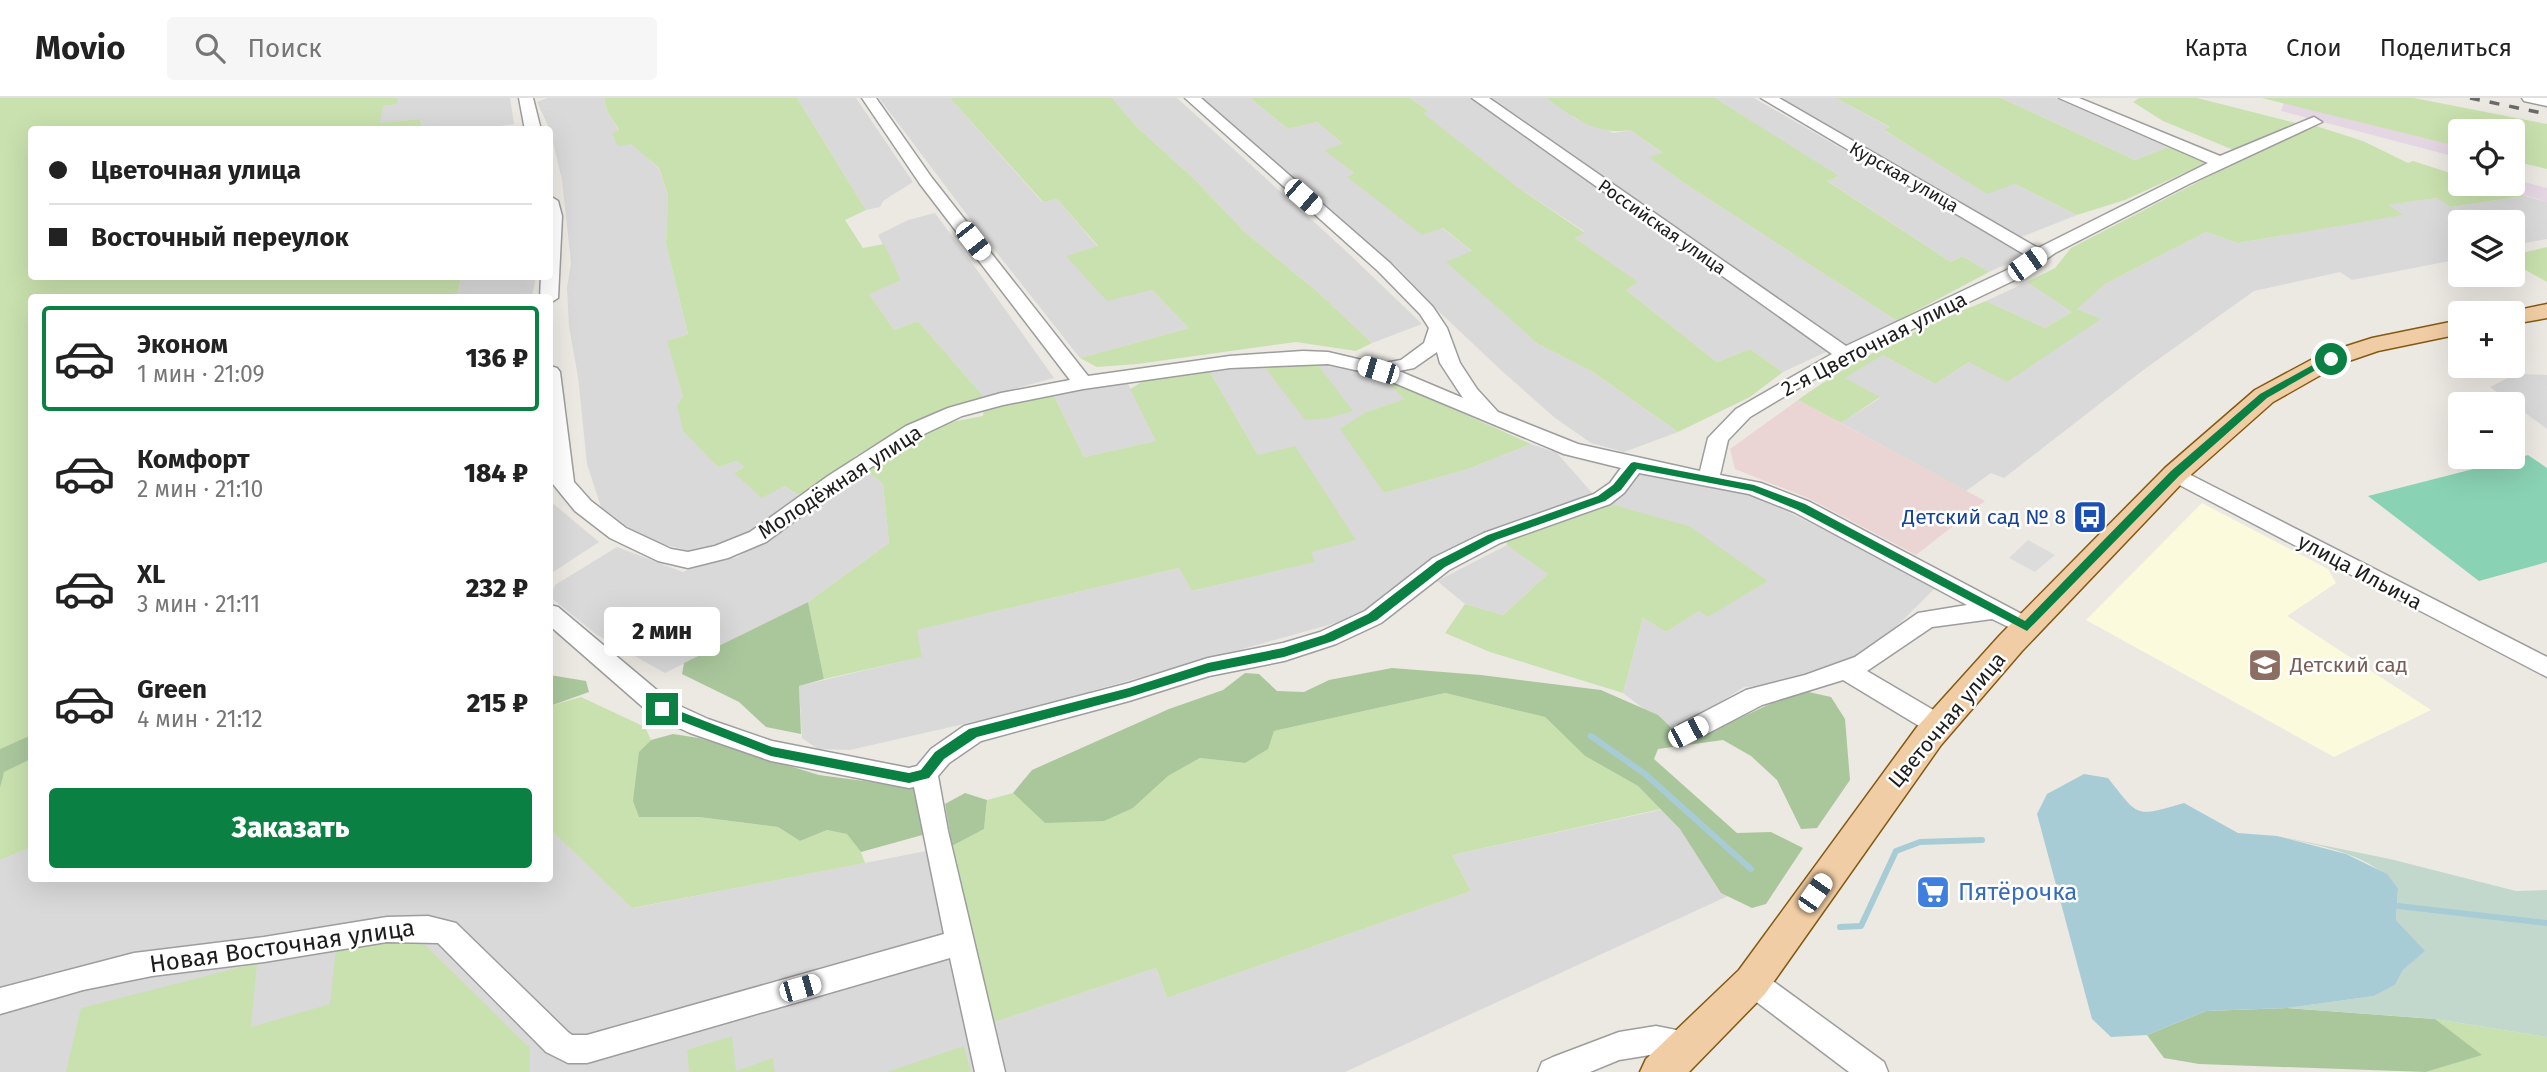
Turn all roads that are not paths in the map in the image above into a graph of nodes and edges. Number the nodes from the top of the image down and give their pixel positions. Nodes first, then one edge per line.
1 (526, 98) edge
2 (869, 98) edge
3 (1192, 98) edge
4 (1479, 98) edge
5 (1768, 98) edge
6 (2066, 98) edge
7 (2529, 98) edge
8 (2547, 102) edge
9 (2314, 122) dead end
10 (532, 126) edge
11 (2220, 162) junction
12 (553, 212) edge
13 (553, 232) edge
14 (2039, 256) junction
15 (2547, 311) edge
16 (2525, 315) edge
17 (1438, 328) junction
18 (2448, 329) edge
19 (1845, 354) junction
20 (1378, 370) junction
21 (1083, 383) junction
22 (553, 396) edge
23 (1502, 422) junction
24 (1634, 465) junction
25 (2175, 474) junction
26 (1709, 479) junction
27 (1996, 610) junction
28 (553, 616) edge
29 (2027, 627) junction
30 (2547, 668) edge
31 (1846, 670) junction
32 (1938, 725) junction
33 (1688, 732) dead end
34 (925, 774) junction
35 (960, 942) junction
36 (1752, 982) junction
37 (0, 1001) edge
38 (1690, 1045) junction
39 (990, 1072) edge
40 (1553, 1072) edge
41 (1660, 1072) edge
42 (1873, 1072) edge

1 - 10 street
2 - 21 street
3 - 17 street
4 - 19 street, Российская улица
5 - 14 street, Курская улица
6 - 11 street
7 - 8 street
9 - 11 street, 2-я Цветочная улица
11 - 14 street, 2-я Цветочная улица
12 - 13 street
14 - 19 street, 2-я Цветочная улица
15 - 16 main road
17 - 20 street
17 - 23 street
18 - 25 main road, Цветочная улица
19 - 26 street, 2-я Цветочная улица
20 - 21 street, Молодёжная улица
20 - 23 street, Молодёжная улица
21 - 22 street, Молодёжная улица
23 - 24 street, Молодёжная улица
24 - 26 street, Молодёжная улица
24 - 34 street
25 - 29 main road, Цветочная улица
25 - 30 street, улица Ильича
26 - 27 street
27 - 29 street
27 - 31 street
28 - 34 street
29 - 32 main road, Цветочная улица
31 - 32 street
31 - 33 street
32 - 36 main road, Цветочная улица
34 - 35 street
35 - 37 street, Новая Восточная улица
35 - 39 street
36 - 38 main road
36 - 42 street
38 - 40 street
38 - 41 main road

